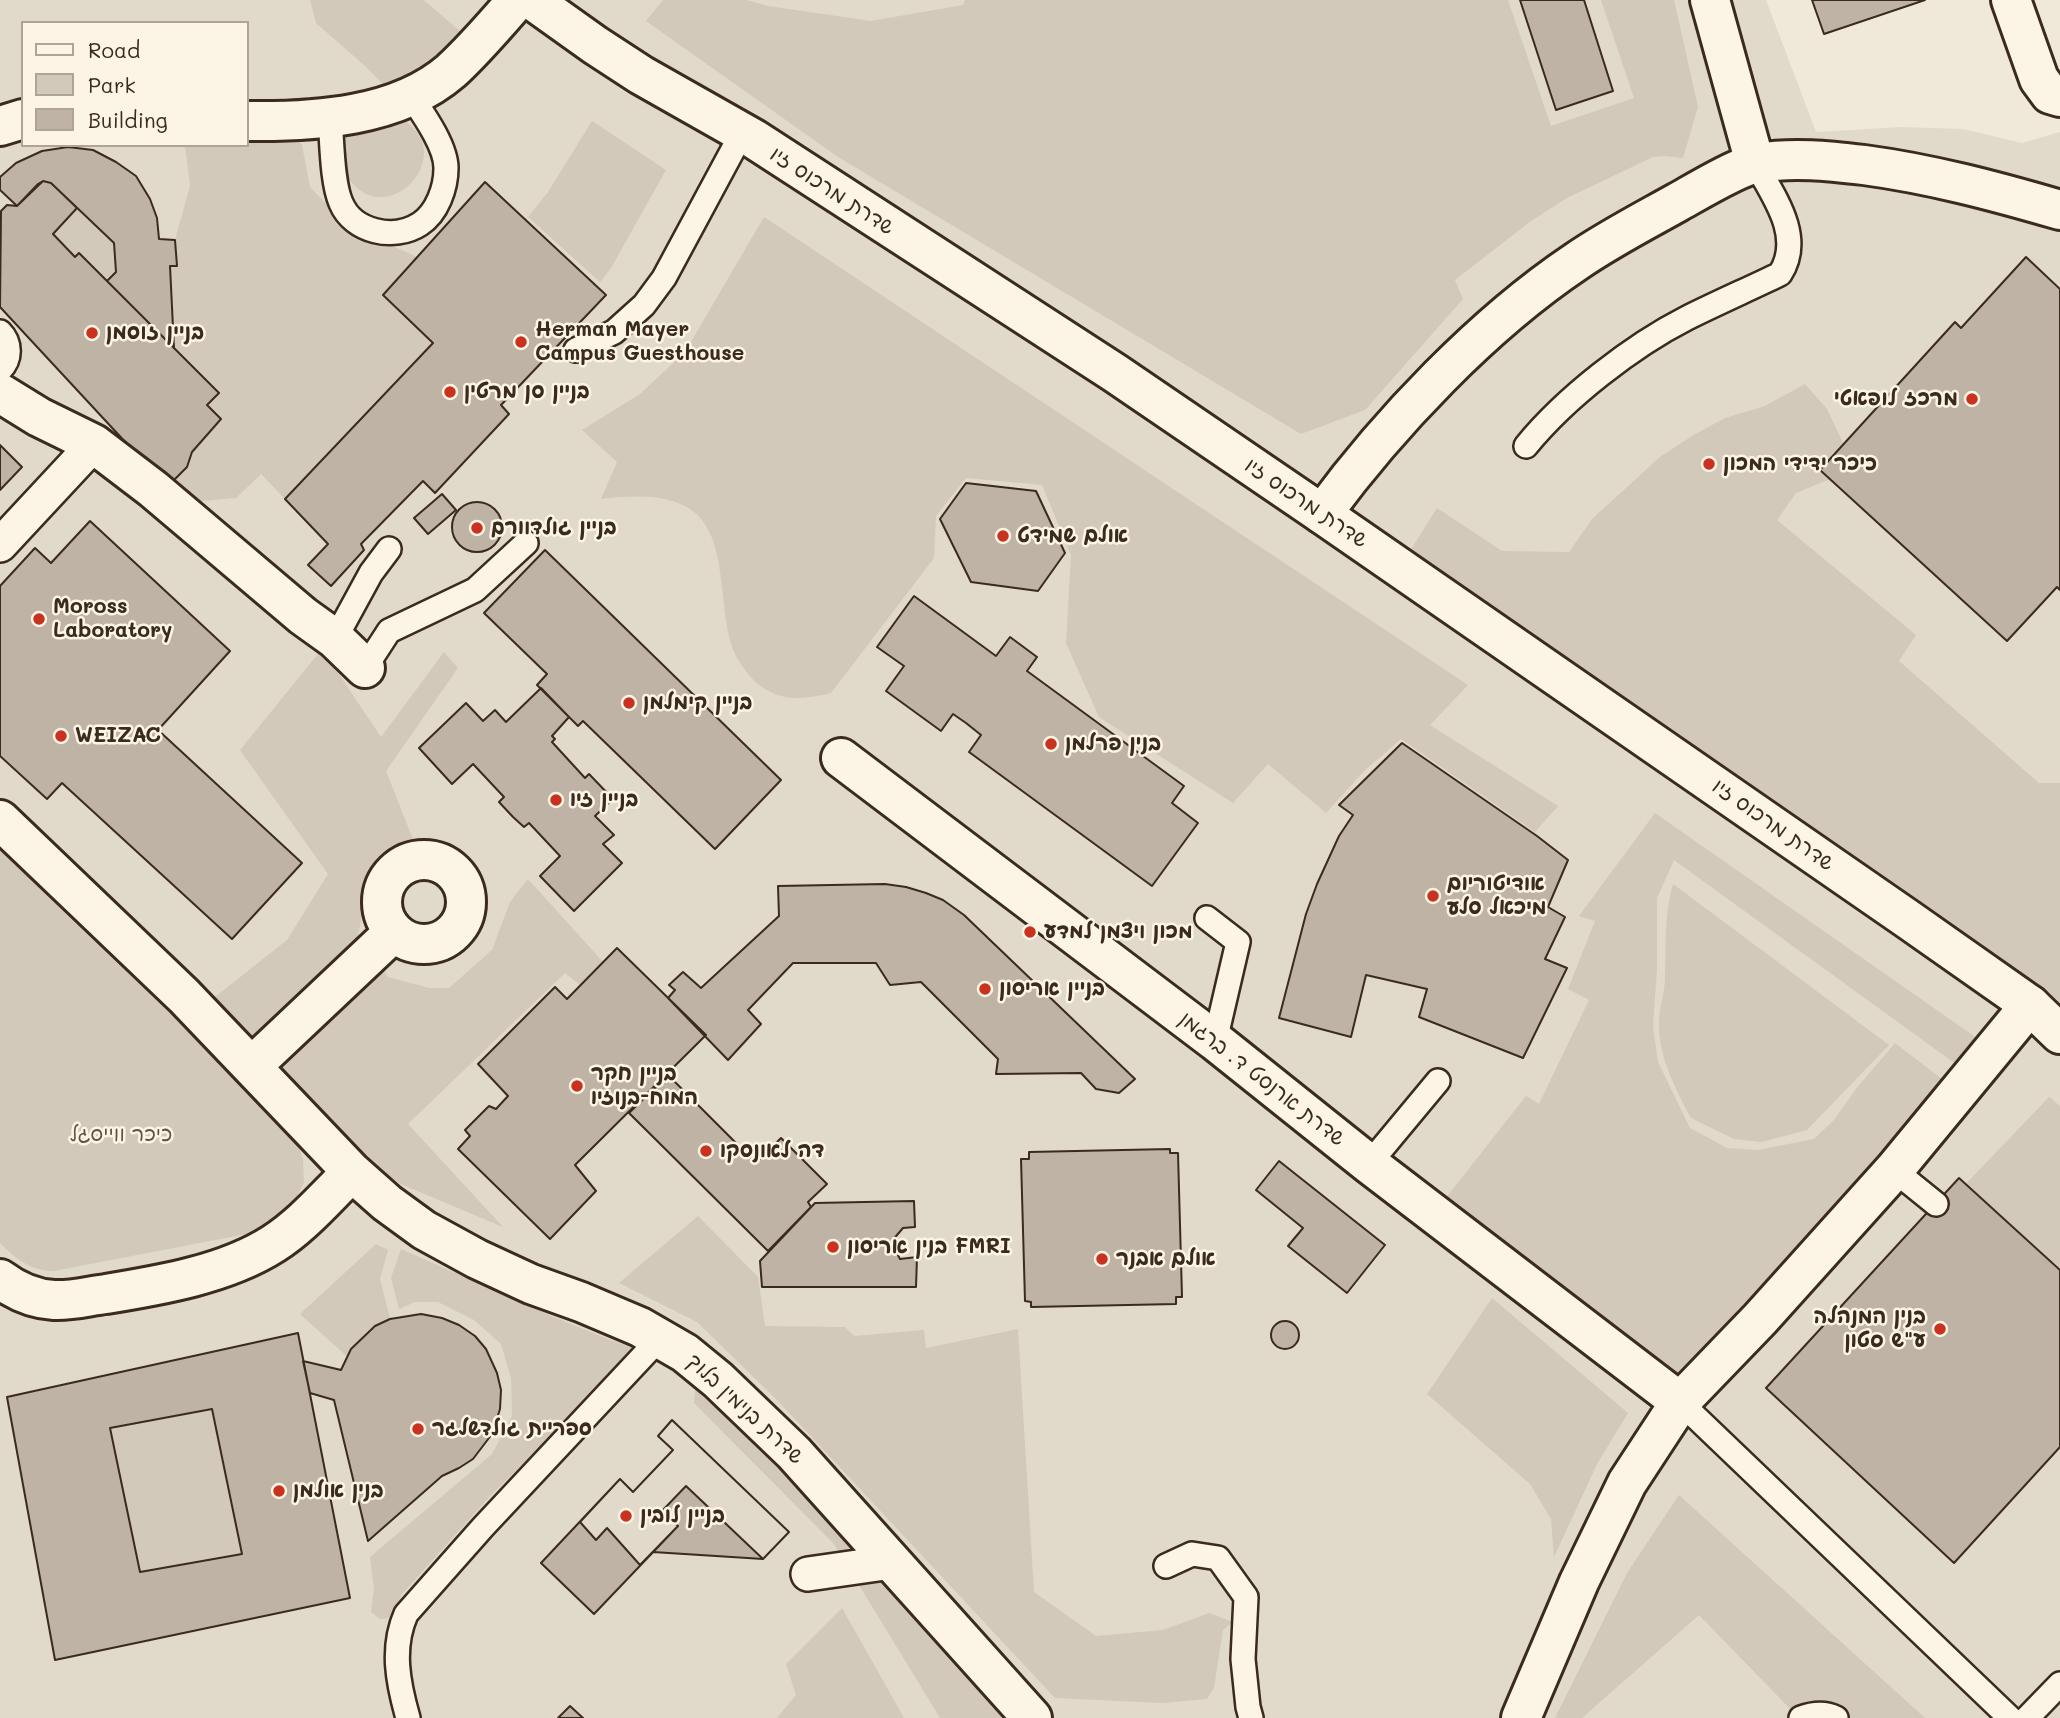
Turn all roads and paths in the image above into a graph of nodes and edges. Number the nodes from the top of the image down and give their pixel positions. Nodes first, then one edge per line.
1 (517, 0) edge
2 (532, 0) edge
3 (1710, 0) edge
4 (2011, 0) edge
5 (2055, 95) edge
6 (411, 96) junction
7 (330, 118) junction
8 (21, 120) edge
9 (248, 121) edge
10 (0, 126) edge
11 (742, 133) junction
12 (1755, 163) junction
13 (2060, 210) edge
14 (0, 332) edge
15 (576, 350) dead end
16 (0, 370) edge
17 (0, 393) edge
18 (94, 444) junction
19 (1525, 446) dead end
20 (1322, 514) junction
21 (526, 543) dead end
22 (0, 545) edge
23 (389, 549) dead end
24 (335, 639) junction
25 (365, 668) joint
26 (841, 758) dead end
27 (0, 820) edge
28 (1207, 918) dead end
29 (394, 932) dead end
30 (2030, 1006) junction
31 (2060, 1034) edge
32 (1215, 1041) junction
33 (253, 1066) junction
34 (1438, 1081) dead end
35 (1369, 1164) junction
36 (1894, 1170) junction
37 (352, 1172) junction
38 (1936, 1203) dead end
39 (0, 1279) edge
40 (660, 1338) junction
41 (1680, 1402) junction
42 (892, 1562) junction
43 (1166, 1566) dead end
44 (808, 1574) dead end
45 (2060, 1684) edge
46 (408, 1718) edge
47 (1032, 1718) edge
48 (1251, 1718) edge
49 (1521, 1718) edge
50 (1801, 1718) edge
51 (1836, 1718) edge
52 (2010, 1718) edge
53 (2027, 1718) edge

1 - 6 street
2 - 11 street, שדרת מרכוס זיו
3 - 12 street
4 - 5 street
6 - 7 street
6 - 7 lane
7 - 9 street
8 - 10 street
11 - 15 lane
11 - 20 street, שדרת מרכוס זיו
12 - 13 street
12 - 19 lane
12 - 20 street
14 - 16 lane
17 - 18 street
18 - 22 street
18 - 24 street
20 - 30 street, שדרת מרכוס זיו
21 - 25 lane
23 - 24 lane
24 - 25 street
26 - 32 street, שדרת ארנסט ד. ברגמן
27 - 33 street, שדרת בנימין בלוך
28 - 32 lane
29 - 33 street
30 - 31 street, שדרת מרכוס זיו
30 - 36 street
32 - 35 street, שדרת ארנסט ד. ברגמן
33 - 37 street, שדרת בנימין בלוך
34 - 35 lane
35 - 41 street, שדרת ארנסט ד. ברגמן
36 - 38 lane
36 - 41 street
37 - 39 street
37 - 40 street, שדרת בנימין בלוך
40 - 42 street, שדרת בנימין בלוך
40 - 46 lane
41 - 49 street
41 - 52 lane
42 - 44 street
42 - 47 street, שדרת בנימין בלוך
43 - 48 lane
45 - 53 lane
50 - 51 lane

